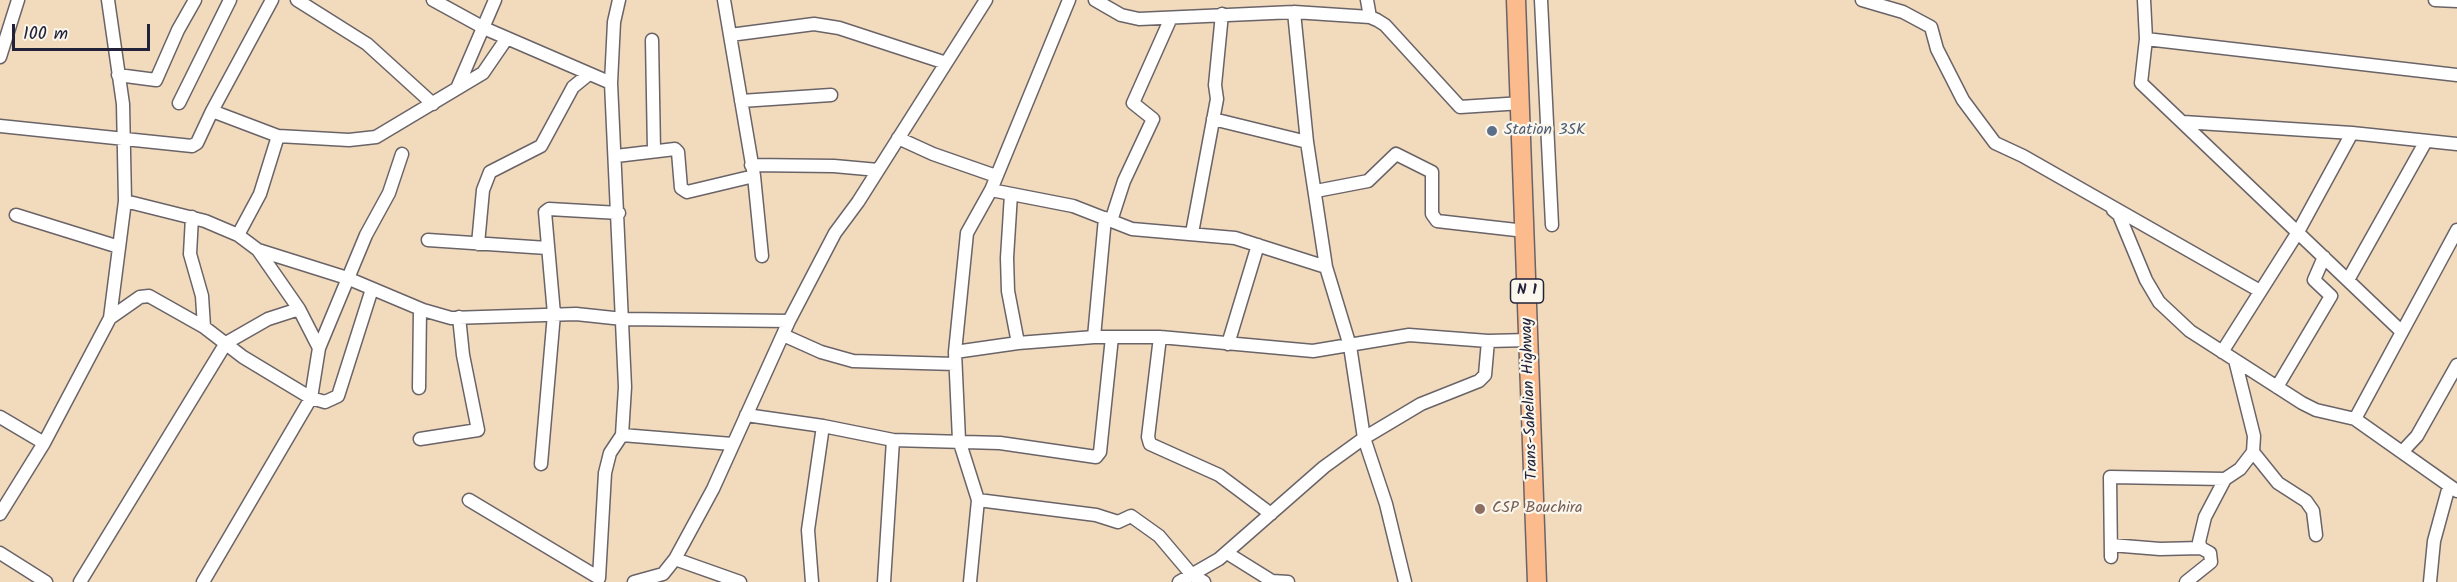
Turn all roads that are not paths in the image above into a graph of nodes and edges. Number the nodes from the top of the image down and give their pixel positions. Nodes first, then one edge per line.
1 (18, 0) edge
2 (108, 0) edge
3 (195, 0) edge
4 (230, 0) edge
5 (272, 0) edge
6 (297, 0) edge
7 (433, 0) edge
8 (495, 0) edge
9 (619, 0) edge
10 (724, 0) edge
11 (986, 0) edge
12 (1069, 0) edge
13 (1095, 0) edge
14 (1367, 0) edge
15 (1516, 0) edge
16 (1541, 0) edge
17 (1862, 0) edge
18 (2144, 0) edge
19 (2435, 0) edge
20 (2456, 5) edge
21 (1294, 12) junction
22 (1222, 14) junction
23 (1370, 17) junction
24 (1170, 20) junction
25 (483, 27) junction
26 (730, 35) junction
27 (507, 38) junction
28 (2146, 39) junction
29 (652, 40) dead end
30 (0, 57) edge
31 (946, 63) junction
32 (589, 74) junction
33 (117, 75) junction
34 (2457, 75) edge
35 (611, 83) junction
36 (458, 86) junction
37 (831, 95) dead end
38 (741, 101) junction
39 (179, 103) dead end
40 (1522, 103) junction
41 (433, 104) junction
42 (212, 111) junction
43 (1213, 119) junction
44 (2183, 122) junction
45 (0, 126) edge
46 (2352, 133) junction
47 (278, 136) junction
48 (898, 138) junction
49 (125, 140) junction
50 (2426, 141) junction
51 (1307, 142) junction
52 (2457, 144) edge
53 (654, 151) junction
54 (402, 154) dead end
55 (615, 156) junction
56 (878, 170) junction
57 (753, 171) junction
58 (996, 176) junction
59 (991, 190) junction
60 (1316, 191) junction
61 (1011, 194) junction
62 (126, 201) junction
63 (2107, 204) junction
64 (619, 213) junction
65 (16, 215) dead end
66 (192, 217) junction
67 (1108, 219) junction
68 (1552, 225) dead end
69 (2457, 230) edge
70 (1526, 231) junction
71 (2298, 232) junction
72 (1192, 233) junction
73 (238, 235) junction
74 (428, 240) dead end
75 (478, 244) junction
76 (2453, 244) edge
77 (1258, 245) junction
78 (119, 247) junction
79 (258, 249) junction
80 (547, 249) junction
81 (762, 256) dead end
82 (2324, 257) junction
83 (1326, 267) junction
84 (347, 278) junction
85 (2348, 280) junction
86 (372, 289) junction
87 (2260, 291) junction
88 (299, 309) junction
89 (420, 309) junction
90 (554, 314) junction
91 (459, 317) junction
92 (110, 318) junction
93 (623, 318) junction
94 (789, 321) junction
95 (204, 327) junction
96 (2402, 332) junction
97 (783, 336) junction
98 (1094, 337) junction
99 (1112, 337) junction
100 (1160, 337) junction
101 (1529, 340) junction
102 (1488, 341) junction
103 (226, 343) junction
104 (1018, 343) junction
105 (1228, 344) junction
106 (1350, 346) junction
107 (319, 348) junction
108 (2222, 352) junction
109 (955, 358) junction
110 (2235, 360) junction
111 (2457, 365) edge
112 (2277, 387) junction
113 (419, 388) dead end
114 (311, 398) junction
115 (746, 415) junction
116 (0, 417) edge
117 (2355, 419) junction
118 (823, 426) junction
119 (622, 435) junction
120 (1364, 438) junction
121 (420, 439) dead end
122 (893, 440) junction
123 (959, 440) junction
124 (44, 443) junction
125 (732, 444) junction
126 (2402, 452) junction
127 (2253, 453) junction
128 (541, 464) dead end
129 (2226, 479) junction
130 (2453, 489) edge
131 (470, 500) dead end
132 (978, 500) junction
133 (0, 514) edge
134 (1270, 514) junction
135 (2316, 535) dead end
136 (2201, 548) junction
137 (0, 553) edge
138 (1227, 553) junction
139 (675, 559) junction
140 (1192, 575) junction
141 (602, 581) edge
142 (46, 582) edge
143 (80, 582) edge
144 (203, 582) edge
145 (634, 582) edge
146 (740, 582) edge
147 (812, 582) edge
148 (884, 582) edge
149 (970, 582) edge
150 (1179, 582) edge
151 (1204, 582) edge
152 (1287, 582) edge
153 (1403, 582) edge
154 (1537, 582) edge
155 (2186, 582) edge
156 (2430, 582) edge

1 - 30 street
2 - 33 street
3 - 33 street
4 - 39 street
5 - 42 street
6 - 41 street
7 - 25 street
8 - 25 street
9 - 35 street
10 - 26 street
11 - 31 street
12 - 58 street
13 - 24 street
14 - 23 street
15 - 40 highway, Trans-Sahelian Highway / N 1
16 - 68 street
17 - 63 street
18 - 28 street
19 - 20 street
21 - 22 street
21 - 23 street
21 - 51 street
22 - 24 street
22 - 43 street
23 - 40 street
24 - 67 street
25 - 27 street
25 - 36 street
26 - 31 street
26 - 38 street
27 - 32 street
27 - 36 street
28 - 34 street
28 - 44 street
29 - 53 street
31 - 48 street
32 - 35 street
32 - 75 street
33 - 49 street
35 - 55 street
36 - 41 street
37 - 38 street
38 - 57 street
40 - 70 highway, Trans-Sahelian Highway / N 1
41 - 47 street
42 - 47 street
42 - 49 street
43 - 51 street
43 - 72 street
44 - 46 street
44 - 71 street
45 - 49 street
46 - 50 street
46 - 71 street
47 - 73 street
48 - 56 street
48 - 58 street
49 - 62 street
50 - 52 street
50 - 85 street
51 - 60 street
53 - 55 street
53 - 57 street
54 - 84 street
55 - 64 street
56 - 57 street
56 - 94 street
57 - 81 street
58 - 59 street
59 - 61 street
59 - 109 street
60 - 70 street
60 - 83 street
61 - 67 street
61 - 104 street
62 - 66 street
62 - 78 street
63 - 87 street
63 - 108 street
64 - 80 street
64 - 93 street
65 - 78 street
66 - 73 street
66 - 95 street
67 - 72 street
67 - 98 street
69 - 76 street
70 - 101 highway, Trans-Sahelian Highway / N 1
71 - 82 street
71 - 87 street
72 - 77 street
73 - 79 street
74 - 75 street
75 - 80 street
76 - 96 street
77 - 83 street
77 - 105 street
78 - 92 street
79 - 84 street
79 - 88 street
80 - 90 street
82 - 85 street
82 - 112 street
83 - 106 street
84 - 86 street
84 - 107 street
85 - 96 street
86 - 89 street
86 - 114 street
87 - 108 street
88 - 103 street
88 - 107 street
89 - 91 street
89 - 113 street
90 - 91 street
90 - 93 street
90 - 128 street
91 - 121 street
92 - 95 street
92 - 124 street
93 - 94 street
93 - 119 street
94 - 97 street
95 - 103 street
96 - 117 street
97 - 109 street
97 - 115 street
98 - 99 street
98 - 104 street
99 - 100 street
99 - 123 street
100 - 105 street
100 - 134 street
101 - 102 street
101 - 154 highway, Trans-Sahelian Highway / N 1
102 - 106 street
102 - 120 street
103 - 114 street
103 - 143 street
104 - 109 street
105 - 106 street
106 - 120 street
107 - 114 street
108 - 110 street
109 - 123 street
110 - 112 street
110 - 127 street
111 - 126 street
112 - 117 street
114 - 144 street
115 - 118 street
115 - 125 street
116 - 124 street
117 - 126 street
118 - 122 street
118 - 147 street
119 - 125 street
119 - 141 street
120 - 134 street
120 - 153 street
122 - 123 street
122 - 148 street
123 - 132 street
124 - 133 street
125 - 139 street
126 - 130 street
127 - 129 street
127 - 135 street
129 - 136 street
129 - 136 street
130 - 156 street
131 - 141 street
132 - 140 street
132 - 149 street
134 - 138 street
136 - 155 street
137 - 142 street
138 - 140 street
138 - 152 street
139 - 145 street
139 - 146 street
140 - 150 street
140 - 151 street

